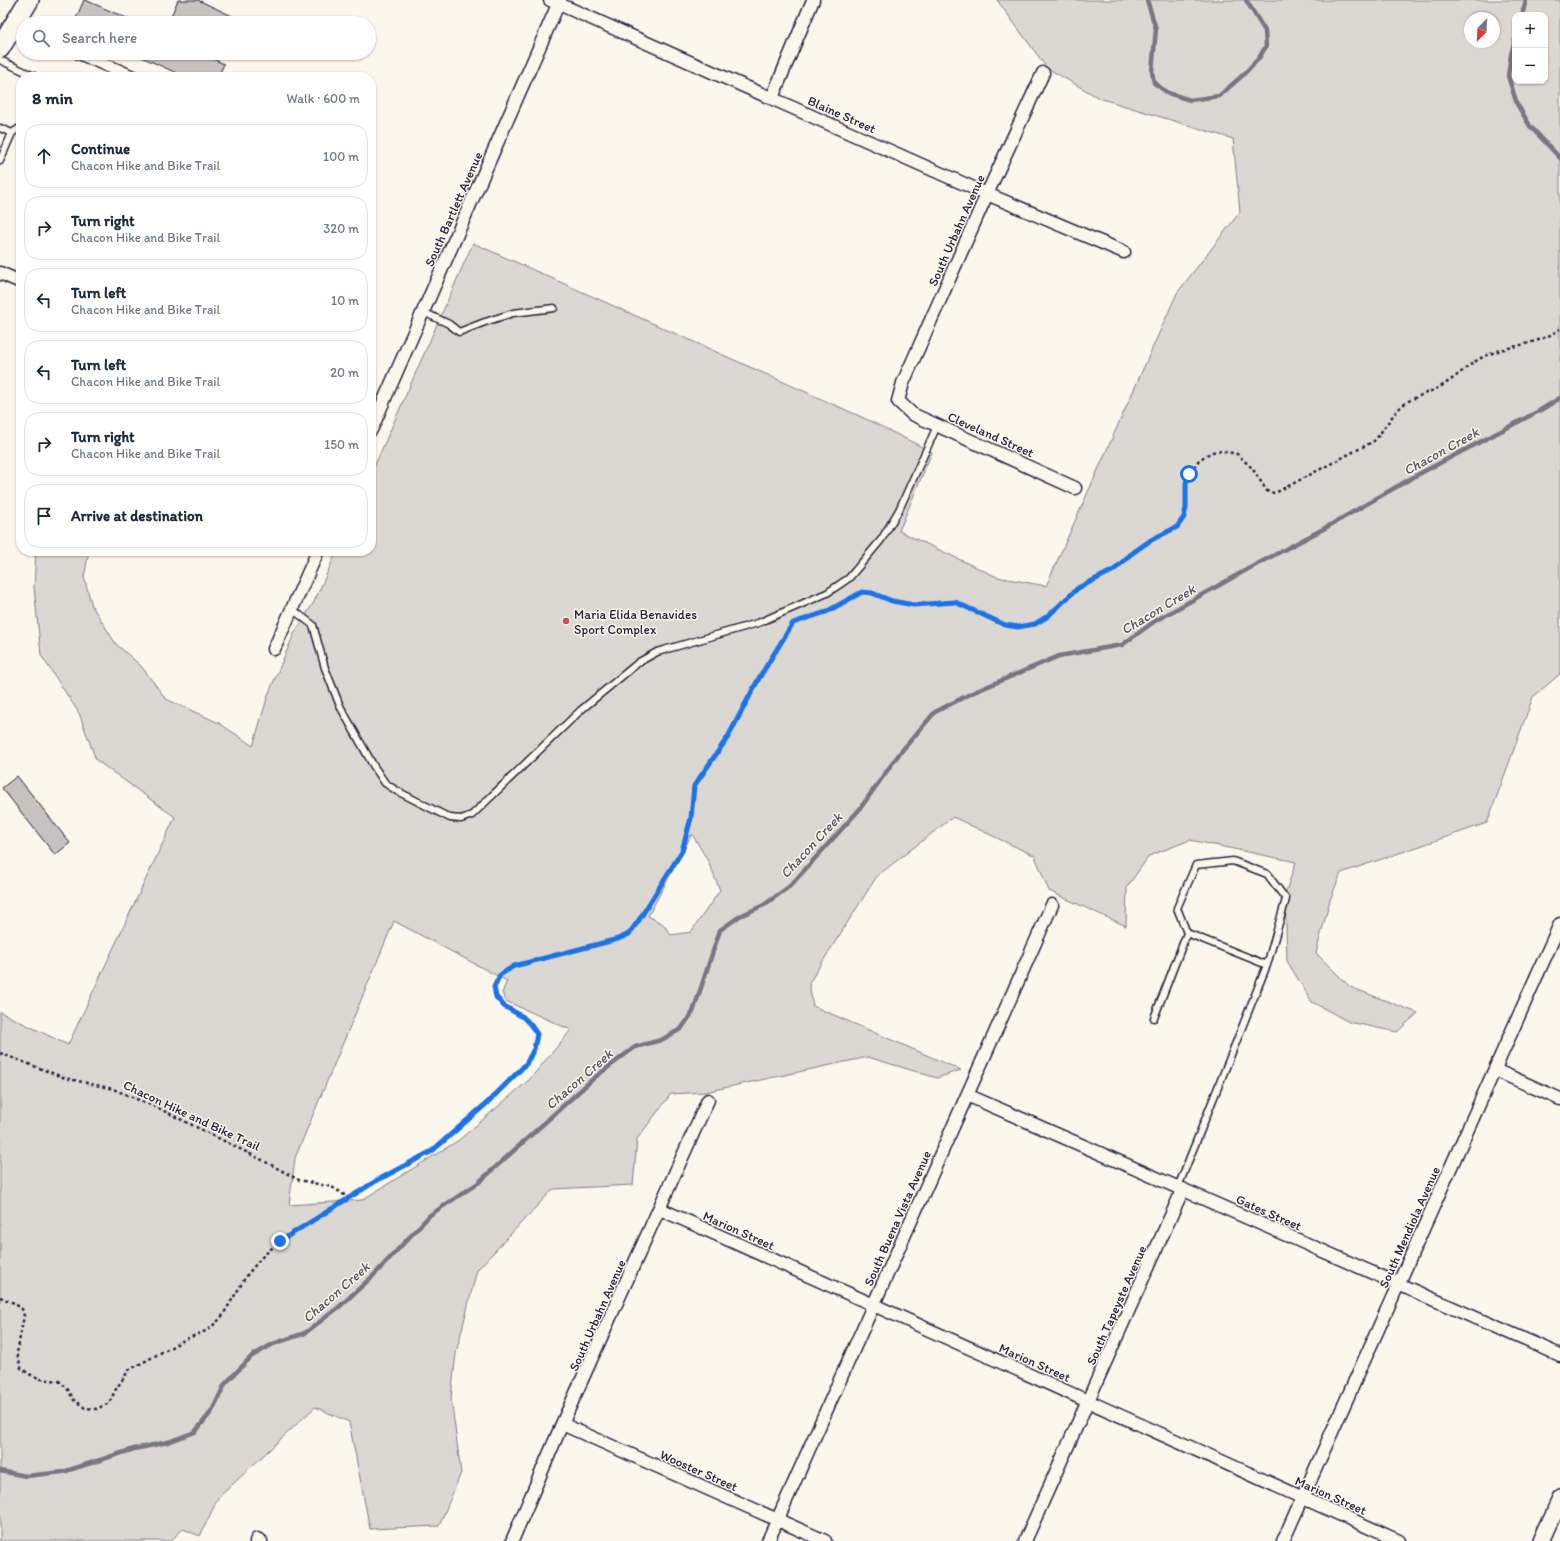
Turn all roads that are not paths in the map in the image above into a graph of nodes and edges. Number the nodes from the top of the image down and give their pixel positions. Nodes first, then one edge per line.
1 (29, 0) edge
2 (813, 0) edge
3 (556, 1) edge
4 (23, 16) edge
5 (16, 29) edge
6 (0, 48) edge
7 (0, 60) edge
8 (95, 60) edge
9 (25, 72) edge
10 (122, 72) edge
11 (1043, 73) dead end
12 (772, 98) junction
13 (0, 128) edge
14 (16, 130) edge
15 (12, 133) junction
16 (0, 161) edge
17 (987, 194) junction
18 (1124, 252) dead end
19 (0, 273) edge
20 (16, 280) edge
21 (554, 308) dead end
22 (423, 312) junction
23 (898, 401) joint
24 (376, 419) edge
25 (937, 426) junction
26 (1075, 488) dead end
27 (316, 556) edge
28 (292, 609) junction
29 (274, 649) dead end
30 (1052, 905) dead end
31 (1560, 924) edge
32 (1187, 932) junction
33 (1267, 965) junction
34 (1154, 1018) dead end
35 (1495, 1070) junction
36 (967, 1095) junction
37 (1560, 1098) edge
38 (708, 1100) dead end
39 (1180, 1188) junction
40 (660, 1209) junction
41 (1399, 1284) junction
42 (874, 1306) junction
43 (1560, 1355) edge
44 (1088, 1401) junction
45 (562, 1424) junction
46 (1302, 1498) junction
47 (1560, 1498) edge
48 (777, 1520) junction
49 (512, 1541) edge
50 (768, 1541) edge
51 (825, 1541) edge
52 (1025, 1541) edge
53 (1283, 1541) edge
54 (1399, 1541) edge
55 (1540, 1541) edge

1 - 4 main road
2 - 12 street
3 - 12 street, Blaine Street
3 - 22 street, South Bartlett Avenue
5 - 6 main road
7 - 9 lane
8 - 10 street
11 - 17 street, South Urbahn Avenue
12 - 17 street, Blaine Street
13 - 15 lane
14 - 15 lane
15 - 16 lane
17 - 18 street, Blaine Street
17 - 23 street, South Urbahn Avenue
19 - 20 street
21 - 22 lane
22 - 24 street, South Bartlett Avenue
23 - 25 street, Cleveland Street
25 - 26 street, Cleveland Street
25 - 28 lane
27 - 28 street
28 - 29 street
30 - 36 street, South Buena Vista Avenue
31 - 35 street, South Mendiola Avenue
32 - 33 lane
32 - 33 lane
32 - 34 lane
33 - 39 lane
35 - 37 street
35 - 41 street, South Mendiola Avenue
36 - 39 street, Gates Street
36 - 42 street, South Buena Vista Avenue
38 - 40 street, South Urbahn Avenue
39 - 41 street, Gates Street
39 - 44 street, South Tapeyste Avenue
40 - 42 street, Marion Street
40 - 45 street, South Urbahn Avenue
41 - 43 street, Gates Street
41 - 46 street, South Mendiola Avenue
42 - 44 street, Marion Street
42 - 48 street, South Buena Vista Avenue
44 - 46 street, Marion Street
44 - 52 street, South Tapeyste Avenue
45 - 48 street, Wooster Street
45 - 49 street, South Urbahn Avenue
46 - 53 street, South Mendiola Avenue
46 - 54 street, Marion Street
47 - 55 main road
48 - 50 street, South Buena Vista Avenue
48 - 51 street, Wooster Street

